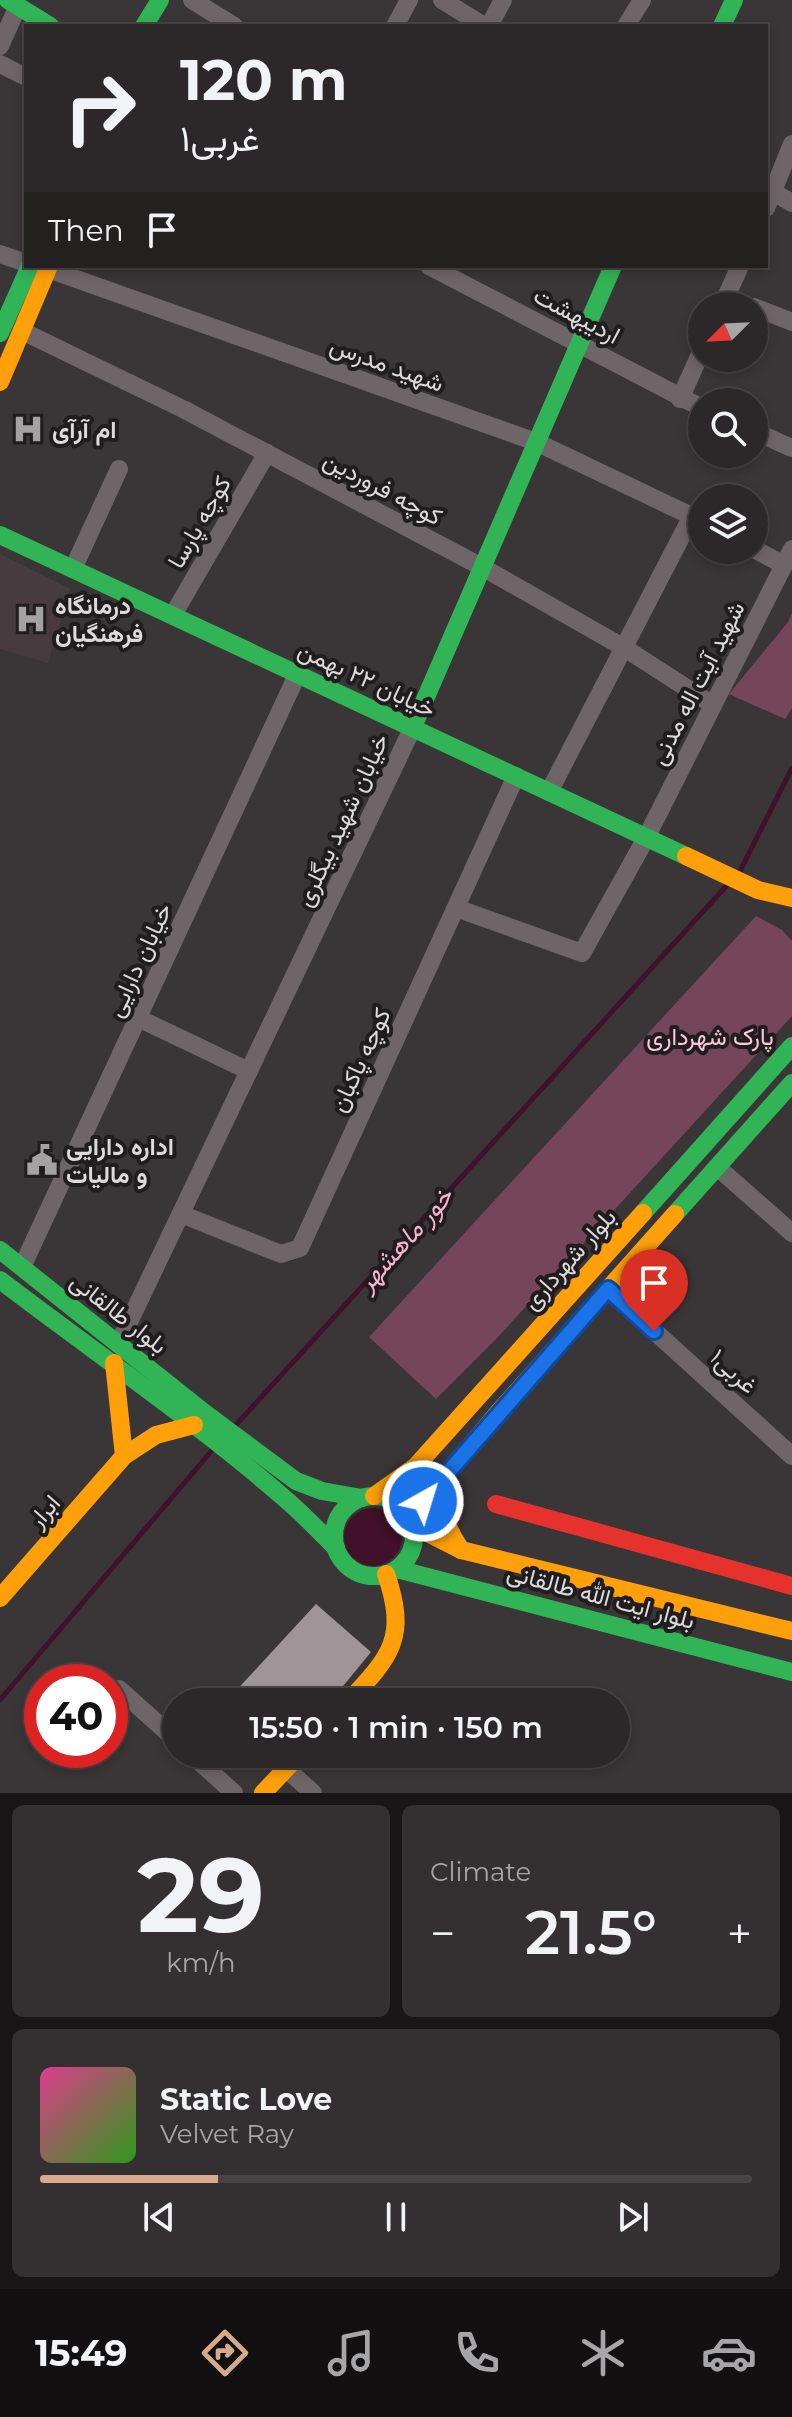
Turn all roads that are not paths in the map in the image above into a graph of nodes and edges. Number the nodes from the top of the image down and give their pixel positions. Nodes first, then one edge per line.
1 (160, 0) edge
2 (192, 0) edge
3 (409, 0) edge
4 (442, 0) edge
5 (503, 0) edge
6 (642, 0) edge
7 (734, 0) edge
8 (11, 2) edge
9 (47, 24) edge
10 (145, 24) edge
11 (231, 24) edge
12 (396, 24) edge
13 (483, 24) edge
14 (487, 24) edge
15 (627, 24) edge
16 (723, 24) edge
17 (0, 46) edge
18 (0, 64) edge
19 (24, 76) edge
20 (792, 144) edge
21 (768, 196) edge
22 (792, 203) edge
23 (0, 254) edge
24 (24, 262) edge
25 (37, 268) edge
26 (38, 268) edge
27 (44, 268) edge
28 (433, 268) edge
29 (612, 268) edge
30 (739, 268) edge
31 (728, 292) edge
32 (768, 313) edge
33 (792, 322) edge
34 (22, 331) junction
35 (0, 333) edge
36 (579, 343) junction
37 (692, 372) edge
38 (0, 382) edge
39 (680, 399) junction
40 (688, 402) edge
41 (768, 437) edge
42 (536, 442) junction
43 (792, 448) edge
44 (267, 453) junction
45 (119, 469) dead end
46 (688, 515) edge
47 (0, 535) edge
48 (688, 535) edge
49 (768, 552) edge
50 (788, 557) edge
51 (482, 567) junction
52 (73, 569) junction
53 (173, 615) junction
54 (623, 647) junction
55 (298, 673) junction
56 (713, 705) junction
57 (413, 727) junction
58 (516, 776) junction
59 (549, 792) junction
60 (646, 838) junction
61 (758, 890) junction
62 (792, 898) edge
63 (456, 908) junction
64 (792, 917) edge
65 (138, 1018) junction
66 (792, 1046) edge
67 (249, 1071) junction
68 (792, 1083) edge
69 (717, 1167) junction
70 (181, 1214) junction
71 (792, 1233) edge
72 (0, 1250) edge
73 (22, 1267) junction
74 (0, 1280) edge
75 (608, 1289) junction
76 (119, 1343) junction
77 (114, 1363) junction
78 (478, 1398) junction
79 (496, 1415) junction
80 (199, 1422) junction
81 (124, 1456) junction
82 (792, 1456) edge
83 (249, 1457) junction
84 (443, 1476) junction
85 (368, 1497) junction
86 (496, 1504) dead end
87 (411, 1521) junction
88 (336, 1548) junction
89 (461, 1550) junction
90 (391, 1571) junction
91 (792, 1586) edge
92 (0, 1598) edge
93 (792, 1631) edge
94 (792, 1672) edge
95 (361, 1688) edge
96 (128, 1697) edge
97 (162, 1727) edge
98 (206, 1768) edge
99 (286, 1769) joint
100 (234, 1793) edge
101 (263, 1793) edge
102 (313, 1793) edge

1 - 10 main road
2 - 11 street
3 - 12 street
4 - 13 street
5 - 14 street
6 - 15 street
7 - 16 main road
8 - 9 main road
8 - 17 street
18 - 19 street
20 - 21 street
21 - 22 street
23 - 24 street, شهید مدرس
25 - 35 main road
26 - 34 main road
27 - 42 street, شهید مدرس
28 - 36 street, اردیبهشت
29 - 36 main road, خیابان شهید بیگلری
30 - 31 street
32 - 33 street
34 - 38 main road
34 - 44 street, کوچه فروردین
36 - 39 street, اردیبهشت
36 - 42 main road, خیابان شهید بیگلری
37 - 39 street
39 - 40 street, اردیبهشت
41 - 43 street
42 - 46 street, شهید مدرس
42 - 51 main road, خیابان شهید بیگلری
44 - 51 street, کوچه فروردین
44 - 53 street, کوچه پارسا
45 - 52 street
47 - 52 main road, خیابان ۲۲ بهمن
48 - 54 street
49 - 50 street
50 - 56 street, شهید آیت اله مدنی
51 - 54 street, کوچه فروردین
51 - 57 main road, خیابان شهید بیگلری
52 - 53 main road, خیابان ۲۲ بهمن
53 - 55 main road, خیابان ۲۲ بهمن
54 - 56 street, کوچه فروردین
54 - 59 street
55 - 57 main road, خیابان ۲۲ بهمن
55 - 65 street, خیابان دارایی
56 - 60 street, شهید آیت اله مدنی
57 - 58 main road, خیابان ۲۲ بهمن
57 - 67 street, خیابان شهید بیگلری
58 - 59 main road, خیابان ۲۲ بهمن
58 - 63 street, کوچه پاکبان
59 - 60 main road, خیابان ۲۲ بهمن
60 - 61 main road, خیابان ۲۲ بهمن
60 - 63 street, شهید آیت اله مدنی
61 - 62 main road
61 - 64 main road
63 - 70 street, کوچه پاکبان
65 - 67 street
65 - 73 street, خیابان دارایی
66 - 78 main road, بلوار شهرداری
67 - 70 street, خیابان شهید بیگلری
68 - 69 main road, بلوار شهرداری
69 - 71 street
69 - 75 main road, بلوار شهرداری
70 - 76 street, خیابان شهید بیگلری
72 - 73 main road, بلوار طالقانی
73 - 76 main road, بلوار طالقانی
74 - 77 main road, بلوار طالقانی
75 - 79 main road, بلوار شهرداری
75 - 82 street, ۱غربی
76 - 80 main road, بلوار طالقانی
77 - 80 main road, بلوار طالقانی
77 - 81 main road
78 - 79 main road
78 - 85 main road, بلوار شهرداری
79 - 84 main road, بلوار شهرداری
80 - 81 main road, ابرار
80 - 83 main road
81 - 92 main road, ابرار
83 - 85 main road
83 - 88 main road
84 - 87 main road, بلوار شهرداری
84 - 89 main road
85 - 87 main road
85 - 88 main road
86 - 91 main road
87 - 89 main road, بلوار ایت الله طالقانی
87 - 90 main road
88 - 90 main road
89 - 93 main road, بلوار ایت الله طالقانی
90 - 94 main road, بلوار ایت الله طالقانی
90 - 95 main road
96 - 97 street
98 - 100 street
99 - 101 main road
99 - 102 street

